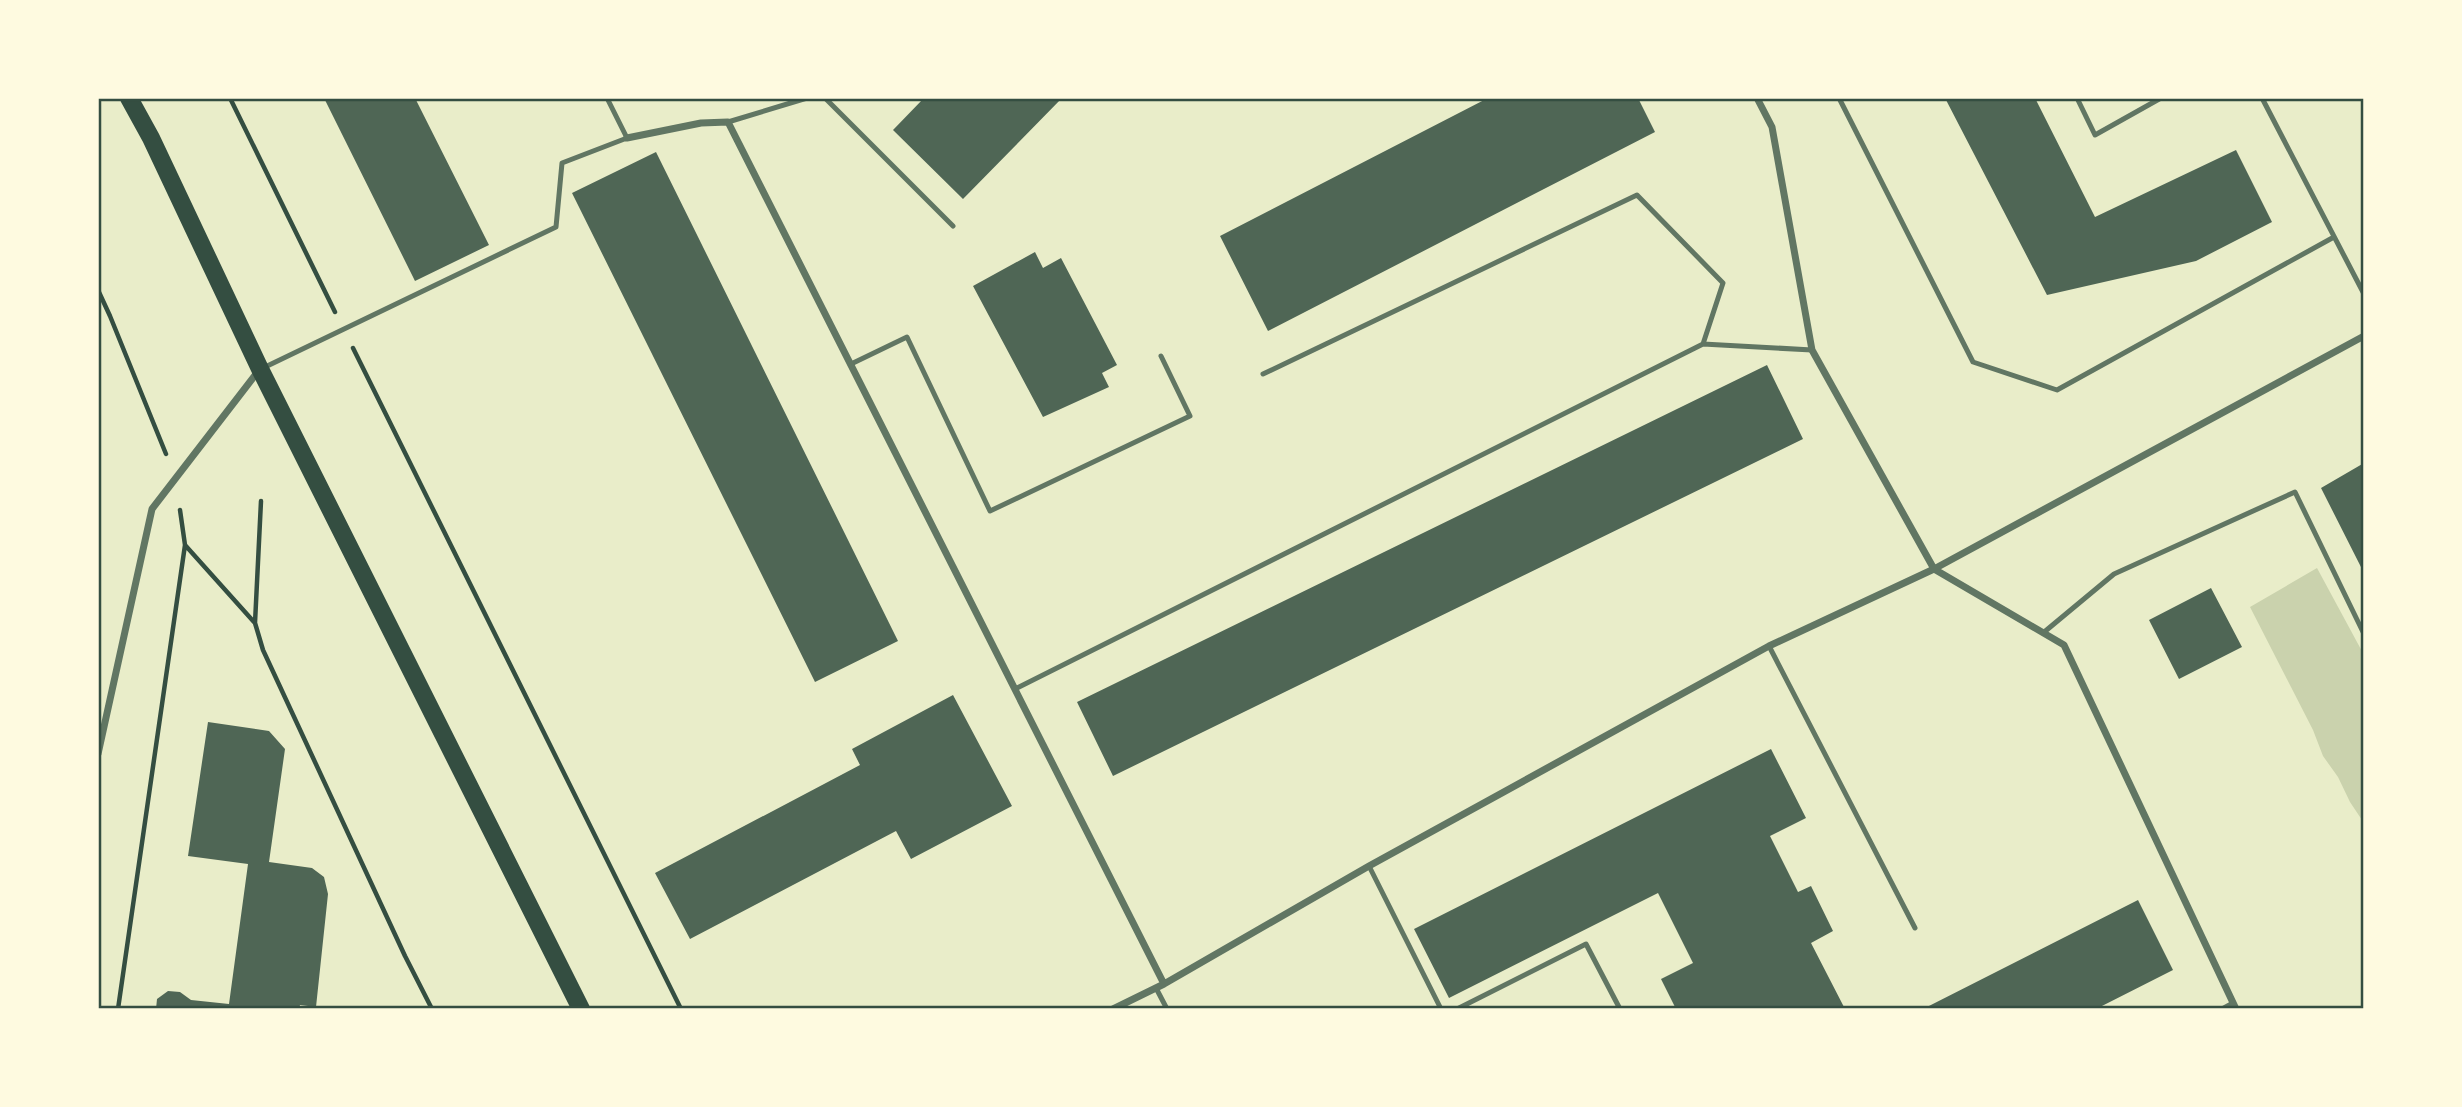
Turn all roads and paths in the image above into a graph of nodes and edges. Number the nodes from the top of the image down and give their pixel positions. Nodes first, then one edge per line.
1 (130, 98) edge
2 (230, 98) edge
3 (607, 98) edge
4 (807, 98) edge
5 (825, 98) edge
6 (1756, 98) edge
7 (1839, 98) edge
8 (2077, 98) edge
9 (2161, 98) edge
10 (2262, 98) edge
11 (728, 122) junction
12 (627, 138) junction
13 (953, 226) dead end
14 (2334, 237) junction
15 (98, 290) edge
16 (2364, 294) edge
17 (110, 316) dead end
18 (344, 329) junction
19 (2364, 336) edge
20 (1703, 344) junction
21 (1812, 350) junction
22 (1161, 356) dead end
23 (851, 364) junction
24 (260, 369) junction
25 (1263, 374) dead end
26 (261, 500) dead end
27 (185, 545) dead end
28 (1934, 569) junction
29 (2043, 633) junction
30 (2364, 634) edge
31 (1769, 646) junction
32 (1015, 689) junction
33 (98, 754) edge
34 (1369, 866) junction
35 (1915, 928) dead end
36 (1160, 986) junction
37 (2234, 1006) edge
38 (118, 1009) edge
39 (432, 1009) edge
40 (581, 1009) edge
41 (681, 1009) edge
42 (1114, 1009) edge
43 (1167, 1009) edge
44 (1441, 1009) edge
45 (1457, 1009) edge
46 (1620, 1009) edge
47 (2222, 1009) edge

1 - 24 main road
2 - 18 path
3 - 12 lane
4 - 11 lane
5 - 13 lane
6 - 21 street
7 - 14 lane
8 - 9 lane
10 - 14 lane
11 - 12 street
11 - 23 street
12 - 18 lane
14 - 16 lane
15 - 17 path
18 - 24 lane
18 - 41 path
19 - 28 street
20 - 21 lane
20 - 25 lane
20 - 32 lane
21 - 28 street
22 - 23 lane
23 - 32 street
24 - 33 street
24 - 40 main road
26 - 39 path
27 - 38 path
28 - 29 street
28 - 31 street
29 - 30 lane
29 - 37 street
31 - 34 street
31 - 35 lane
32 - 36 street
34 - 36 street
34 - 44 lane
36 - 42 street
36 - 43 lane
37 - 47 lane
45 - 46 lane

